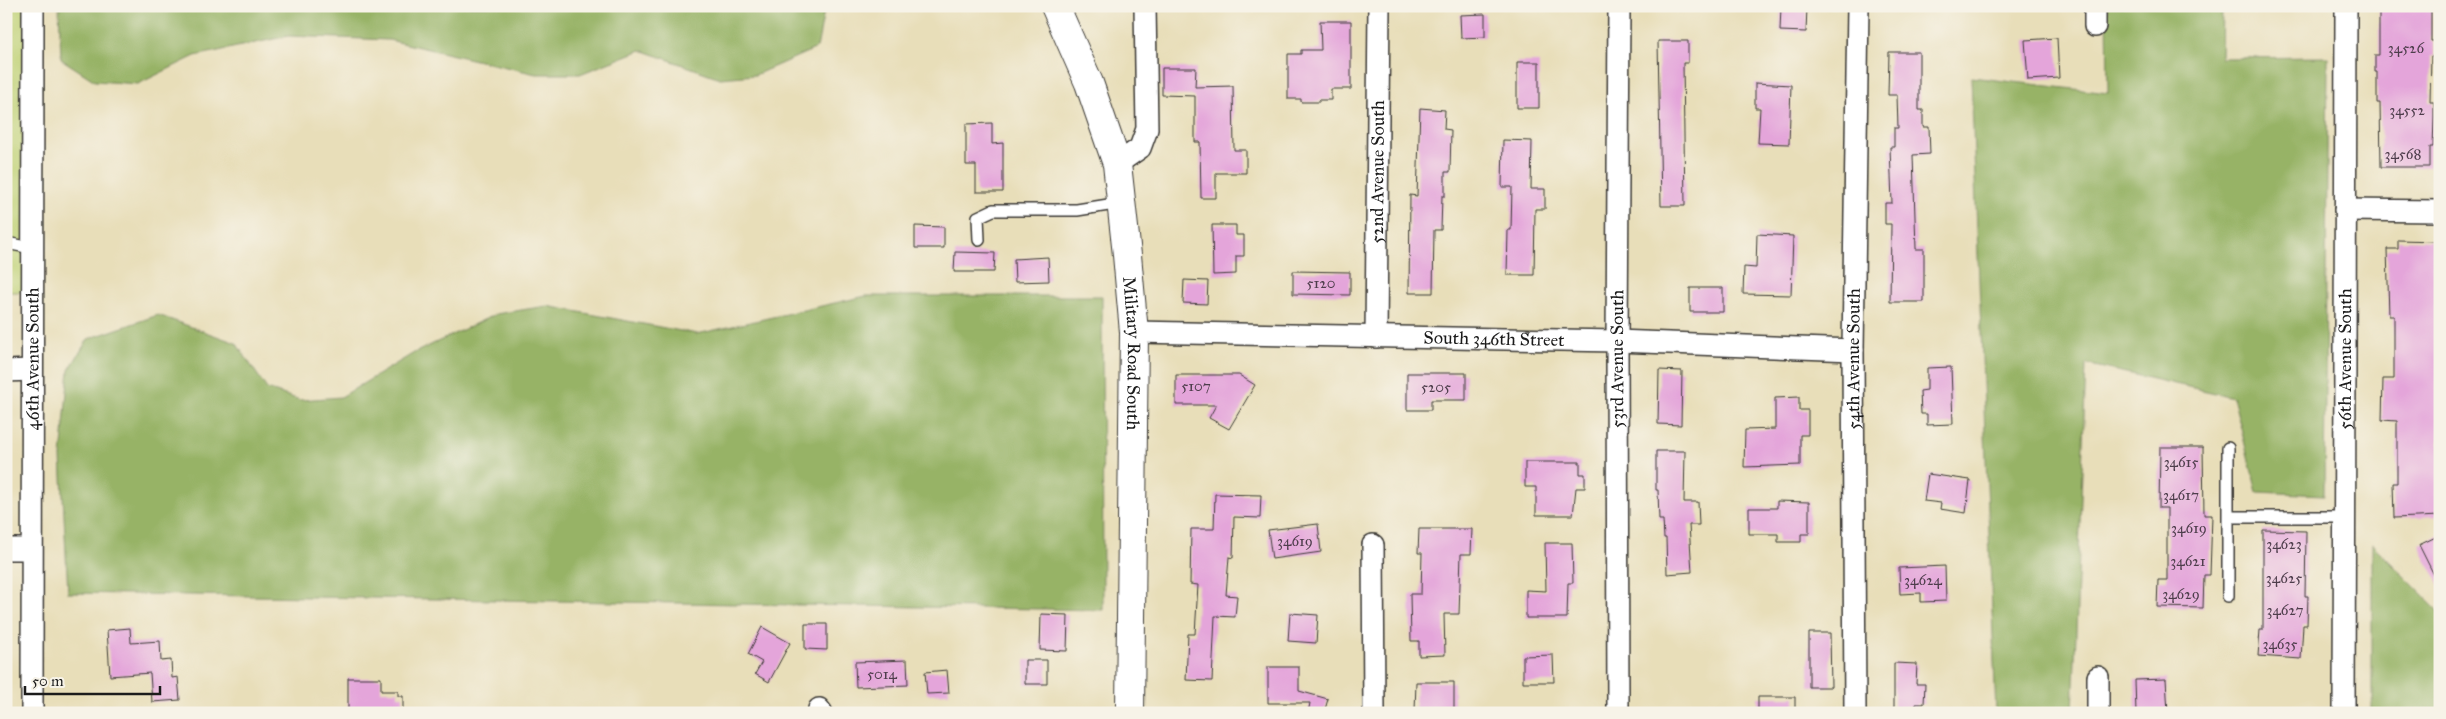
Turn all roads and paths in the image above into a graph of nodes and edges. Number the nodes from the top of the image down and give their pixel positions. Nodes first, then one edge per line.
1 (33, 6) edge
2 (1055, 6) edge
3 (1145, 6) edge
4 (1379, 6) edge
5 (1619, 6) edge
6 (1858, 6) edge
7 (2346, 6) edge
8 (1117, 164) junction
9 (1121, 202) junction
10 (2345, 210) junction
11 (2440, 211) edge
12 (979, 240) dead end
13 (6, 243) edge
14 (32, 248) junction
15 (1134, 332) junction
16 (1376, 337) junction
17 (1617, 341) junction
18 (1853, 350) junction
19 (6, 370) edge
20 (31, 370) junction
21 (2228, 448) dead end
22 (2228, 517) junction
23 (2344, 518) junction
24 (1373, 545) dead end
25 (6, 549) edge
26 (31, 549) junction
27 (2228, 596) dead end
28 (2098, 677) dead end
29 (32, 713) edge
30 (1130, 713) edge
31 (1374, 713) edge
32 (1618, 713) edge
33 (1856, 713) edge
34 (2098, 713) edge
35 (2344, 713) edge

1 - 14 street, 46th Avenue South
2 - 8 main road, Military Road South
3 - 8 street
4 - 16 street, 52nd Avenue South
5 - 17 street, 53rd Avenue South
6 - 18 street, 54th Avenue South
7 - 10 street, 56th Avenue South
8 - 9 main road, Military Road South
9 - 12 lane
9 - 15 main road, Military Road South
10 - 11 street
10 - 23 street, 56th Avenue South
13 - 14 lane
14 - 20 street, 46th Avenue South
15 - 16 street, South 346th Street
15 - 30 main road, Military Road South
16 - 17 street, South 346th Street
17 - 18 street, South 346th Street
17 - 32 street, 53rd Avenue South
18 - 33 street, 54th Avenue South
19 - 20 street
20 - 26 street, 46th Avenue South
21 - 22 lane
22 - 23 lane
22 - 27 lane
23 - 35 street, 56th Avenue South
24 - 31 street
25 - 26 street
26 - 29 street, 46th Avenue South
28 - 34 street

